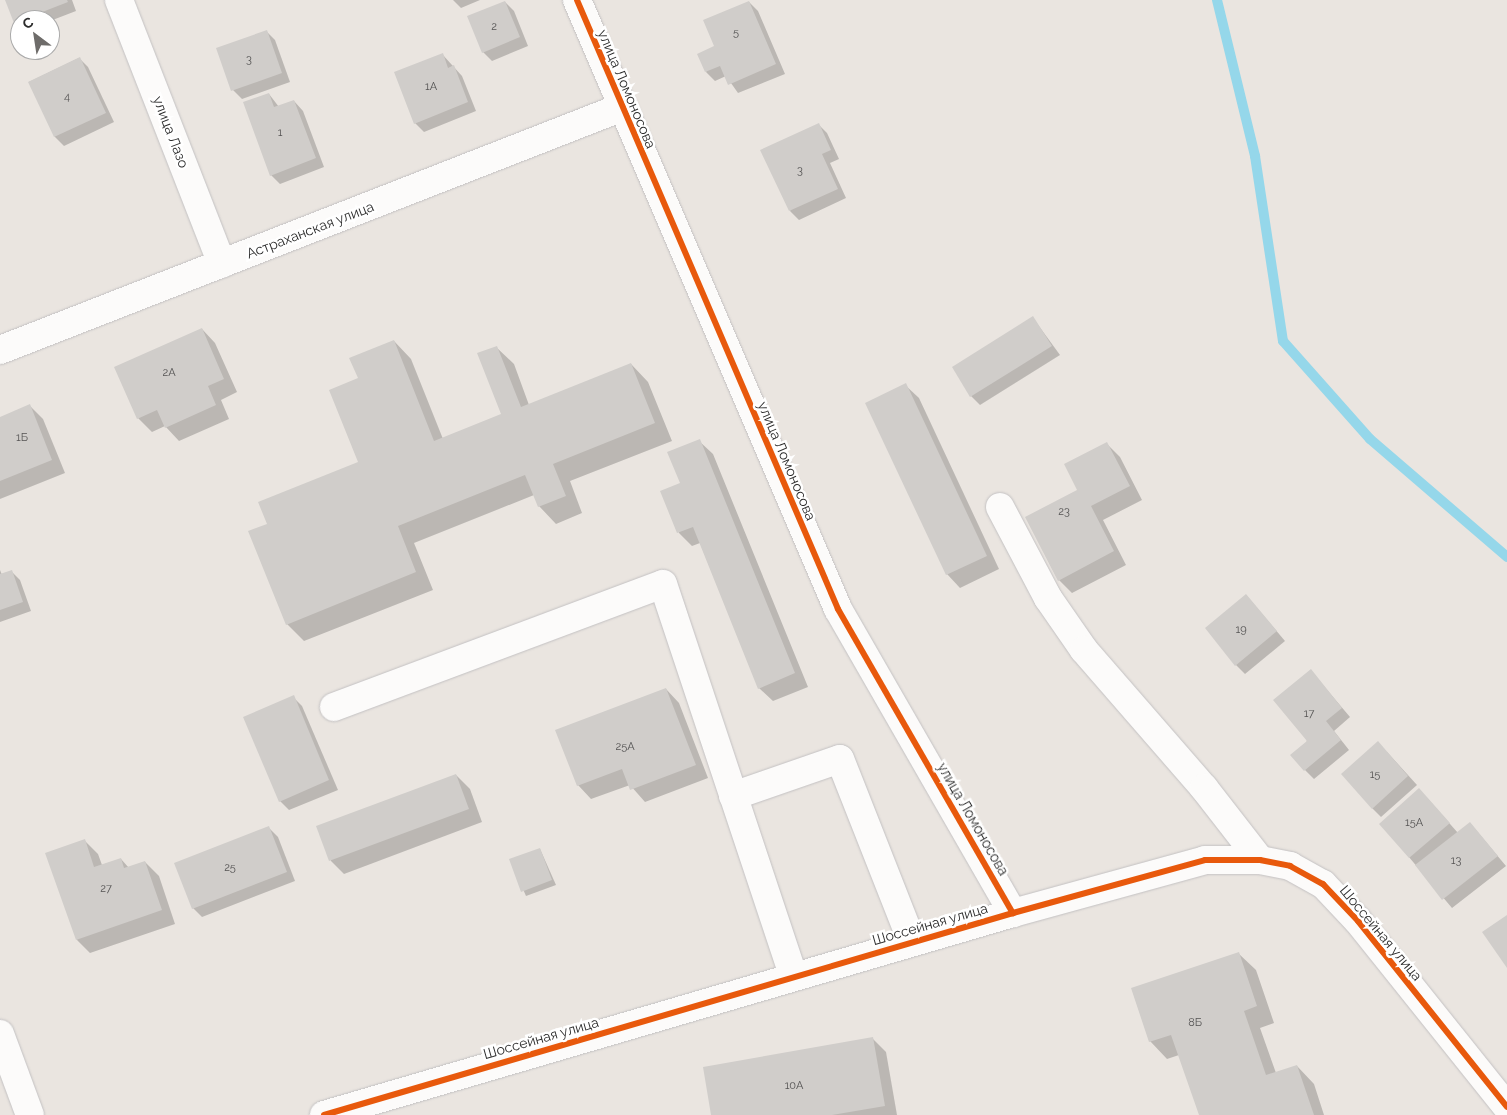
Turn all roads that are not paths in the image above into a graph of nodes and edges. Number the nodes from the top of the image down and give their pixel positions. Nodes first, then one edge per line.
1 (120, 0) edge
2 (577, 0) edge
3 (620, 108) junction
4 (222, 264) junction
5 (0, 350) edge
6 (1000, 507) dead end
7 (334, 707) dead end
8 (733, 796) junction
9 (1260, 860) junction
10 (1013, 912) junction
11 (912, 942) junction
12 (794, 977) junction
13 (0, 1034) edge
14 (1507, 1108) edge
15 (30, 1115) edge
16 (324, 1115) edge

1 - 4 street, улица Лазо
2 - 3 street, улица Ломоносова
3 - 4 street, Астраханская улица
3 - 10 street, улица Ломоносова
4 - 5 street, Астраханская улица
6 - 9 street
7 - 8 street
8 - 11 street
8 - 12 street
9 - 10 street, Шоссейная улица
9 - 14 street, Шоссейная улица
10 - 11 street, Шоссейная улица
11 - 12 street, Шоссейная улица
12 - 16 street, Шоссейная улица
13 - 15 street

